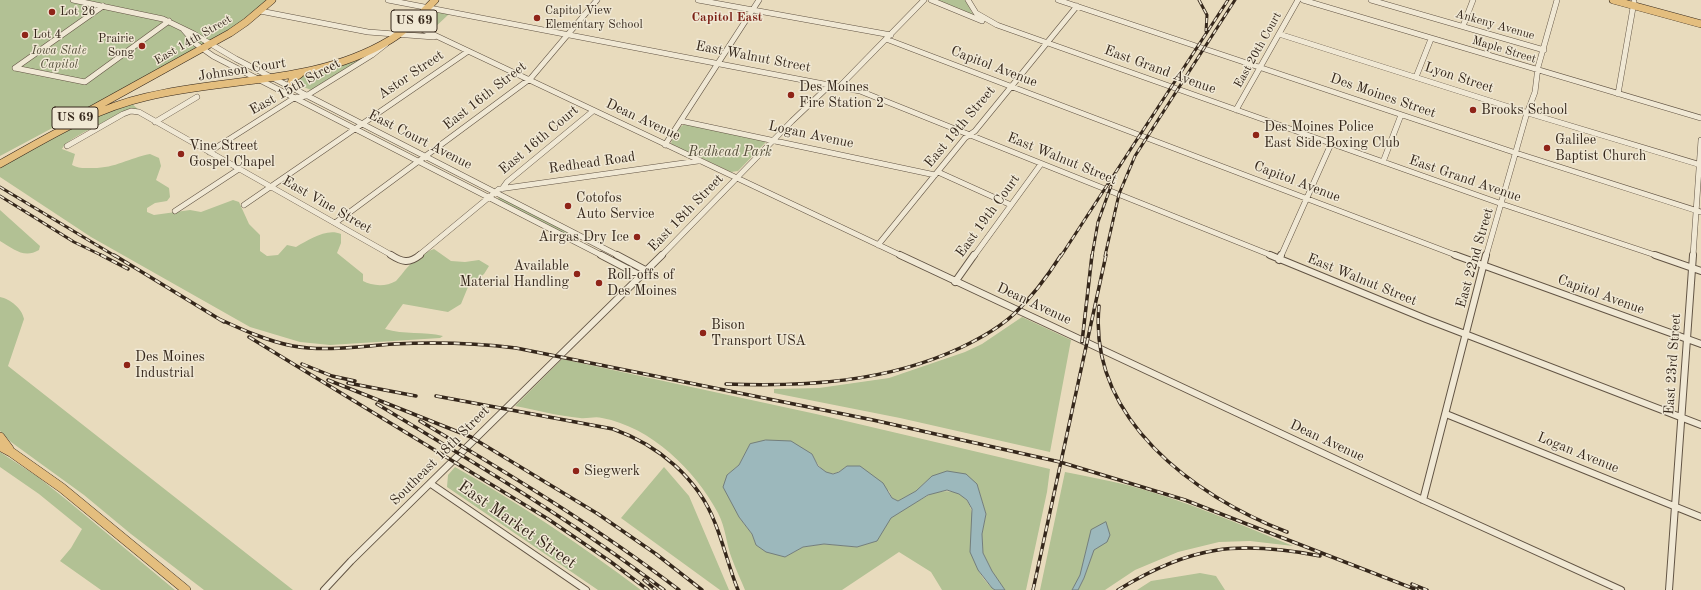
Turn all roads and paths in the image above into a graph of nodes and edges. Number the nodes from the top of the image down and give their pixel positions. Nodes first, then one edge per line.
1 (73, 0) edge
2 (272, 0) edge
3 (388, 0) edge
4 (435, 0) edge
5 (597, 0) edge
6 (698, 0) edge
7 (759, 0) edge
8 (924, 0) edge
9 (931, 0) edge
10 (968, 0) edge
11 (1058, 0) edge
12 (1298, 0) edge
13 (1303, 0) edge
14 (1371, 0) edge
15 (1400, 0) edge
16 (1473, 0) edge
17 (1557, 0) edge
18 (1612, 0) edge
19 (1068, 1) edge
20 (1631, 2) edge
21 (103, 6) junction
22 (1077, 6) junction
23 (428, 7) junction
24 (1397, 7) junction
25 (753, 10) junction
26 (260, 11) junction
27 (1701, 19) edge
28 (169, 21) junction
29 (411, 24) junction
30 (1701, 24) edge
31 (997, 25) junction
32 (1463, 26) junction
33 (183, 29) junction
34 (568, 34) junction
35 (1279, 34) junction
36 (397, 35) junction
37 (891, 35) junction
38 (438, 37) junction
39 (886, 39) junction
40 (1431, 39) junction
41 (390, 40) junction
42 (1047, 43) junction
43 (210, 44) junction
44 (201, 49) junction
45 (1544, 50) junction
46 (467, 52) junction
47 (340, 63) joint
48 (718, 63) junction
49 (1258, 67) junction
50 (1538, 71) junction
51 (303, 73) junction
52 (1416, 77) junction
53 (272, 78) junction
54 (258, 79) junction
55 (528, 80) junction
56 (142, 81) junction
57 (831, 84) junction
58 (840, 86) junction
59 (1011, 86) junction
60 (290, 87) junction
61 (1618, 94) junction
62 (306, 96) junction
63 (146, 97) junction
64 (197, 97) dead end
65 (294, 98) junction
66 (1236, 110) junction
67 (593, 111) junction
68 (1528, 113) junction
69 (1401, 115) junction
70 (1701, 118) edge
71 (155, 122) junction
72 (681, 122) junction
73 (361, 124) junction
74 (355, 128) junction
75 (970, 135) junction
76 (774, 140) junction
77 (1701, 140) edge
78 (1331, 144) junction
79 (665, 145) junction
80 (67, 146) dead end
81 (209, 152) junction
82 (1516, 154) junction
83 (9, 157) junction
84 (425, 157) junction
85 (0, 160) edge
86 (419, 161) junction
87 (700, 161) junction
88 (1383, 162) junction
89 (0, 164) edge
90 (1041, 164) junction
91 (1700, 165) edge
92 (239, 169) junction
93 (936, 174) junction
94 (737, 178) junction
95 (270, 186) junction
96 (502, 188) junction
97 (495, 192) junction
98 (489, 197) junction
99 (1307, 199) junction
100 (1502, 204) junction
101 (244, 205) dead end
102 (1011, 205) junction
103 (175, 211) dead end
104 (1698, 211) edge
105 (335, 223) junction
106 (574, 234) junction
107 (568, 239) junction
108 (878, 245) junction
109 (1279, 260) junction
110 (1483, 266) junction
111 (1692, 268) junction
112 (647, 271) junction
113 (1701, 271) edge
114 (641, 276) junction
115 (955, 282) junction
116 (1466, 335) junction
117 (1687, 339) junction
118 (575, 342) joint
119 (1701, 344) edge
120 (1446, 414) junction
121 (1681, 418) junction
122 (1701, 425) edge
123 (0, 437) edge
124 (0, 446) edge
125 (11, 452) junction
126 (432, 484) junction
127 (1423, 500) junction
128 (1675, 507) junction
129 (1701, 517) edge
130 (186, 590) edge
131 (324, 590) edge
132 (586, 590) edge
133 (1621, 590) edge
134 (1669, 590) edge

1 - 21 street, East Court Avenue
2 - 26 main road, East 14th Street / US 69
3 - 23 street, East Walnut Street
4 - 23 main road, East 15th Street / US 69
5 - 34 street, East 16th Street
6 - 25 street
7 - 25 street
8 - 37 street
9 - 31 street, East Grand Avenue
10 - 31 street, East Grand Avenue
11 - 19 street, Des Moines Street
12 - 35 street, East 20th Court
13 - 40 street, Maple Street
14 - 24 street, Ankeny Avenue
15 - 24 street
16 - 32 street
17 - 45 street, East 22nd Street
18 - 20 main road
19 - 22 street, Des Moines Street
20 - 27 main road
20 - 30 main road
20 - 61 street
21 - 28 street, East Court Avenue
21 - 28 street
22 - 42 street, East 19th Street
22 - 49 street, Des Moines Street
23 - 29 main road, East 15th Street / US 69
23 - 34 street, East Walnut Street
24 - 32 street, Ankeny Avenue
25 - 37 street
25 - 48 street
26 - 36 street, Dean Avenue
26 - 43 main road, East 14th Street / US 69
28 - 33 street, East Court Avenue
29 - 36 main road, East 15th Street / US 69
29 - 38 street, Dean Avenue
31 - 42 street, East Grand Avenue
32 - 45 street, Ankeny Avenue
33 - 43 street, East Court Avenue
33 - 44 street, East Court Avenue
34 - 48 street, East Walnut Street
34 - 55 street, East 16th Street
35 - 49 street, East 20th Court
35 - 52 street, Lyon Street
36 - 38 street, Dean Avenue
36 - 41 main road, East 15th Street / US 69
37 - 39 street
38 - 46 street, Dean Avenue
39 - 58 street
39 - 59 street, Capitol Avenue
40 - 50 street, Maple Street
40 - 52 street
41 - 47 main road, East 15th Street / US 69
41 - 62 street, East 15th Street
42 - 59 street, East 19th Street
42 - 66 street, East Grand Avenue
43 - 44 main road, East 14th Street / US 69
43 - 53 street, East Court Avenue
44 - 54 street, East Court Avenue
44 - 56 main road, East 14th Street / US 69
45 - 50 street, East 22nd Street
46 - 55 street, Dean Avenue
46 - 73 street, Astor Street
47 - 51 main road, Johnson Court / US 69
48 - 57 street, East Walnut Street
48 - 72 street
49 - 66 street, East 20th Court
49 - 69 street, Des Moines Street
50 - 61 street, Maple Street
50 - 68 street, East 22nd Street
51 - 53 main road, Johnson Court / US 69
51 - 60 main road
52 - 68 street, Lyon Street
53 - 54 main road, Johnson Court / US 69
53 - 60 street, East Court Avenue
54 - 63 main road, Johnson Court / US 69
54 - 65 street, East Court Avenue
55 - 67 street, Dean Avenue
55 - 84 street, East 16th Street
56 - 63 main road
56 - 83 main road, US 69
57 - 58 street, East Walnut Street
57 - 76 street, East 18th Street
58 - 75 street, East Walnut Street
59 - 75 street, East 19th Street
59 - 99 street, Capitol Avenue
60 - 62 street, East Court Avenue
61 - 70 street, Maple Street
62 - 65 street, East 15th Street
62 - 73 street, East Court Avenue
63 - 83 main road, US 69
64 - 71 street
65 - 74 street, East Court Avenue
65 - 81 street, East 15th Street
66 - 78 street, East Grand Avenue
67 - 79 street, Dean Avenue
67 - 96 street, East 16th Court
68 - 82 street, East 22nd Street
68 - 91 street, Lyon Street
69 - 82 street, Des Moines Street
69 - 88 street
71 - 80 street, East Vine Street
71 - 81 street, East Vine Street
72 - 76 street, Logan Avenue
72 - 79 street
73 - 74 street, Astor Street
73 - 84 street, East Court Avenue
74 - 86 street, East Court Avenue
74 - 95 street, Astor Street
75 - 90 street, East Walnut Street
75 - 93 street, East 19th Street
76 - 93 street, Logan Avenue
76 - 94 street, East 18th Street
77 - 91 street, East 23rd Street
78 - 88 street, East Grand Avenue
78 - 99 street
79 - 87 street, Dean Avenue
81 - 92 street, East Vine Street
82 - 100 street, East 22nd Street
82 - 104 street, Des Moines Street
83 - 85 main road, US 69
83 - 89 main road, US 69
84 - 86 street, East 16th Street
84 - 97 street, East Court Avenue
86 - 98 street, East Court Avenue
86 - 105 street, East 16th Street
87 - 94 street, Dean Avenue
87 - 96 street, Redhead Road
88 - 100 street, East Grand Avenue
90 - 102 street, East 19th Court
90 - 109 street, East Walnut Street
91 - 104 street, East 23rd Street
92 - 95 street, East Vine Street
92 - 103 street
93 - 102 street, Logan Avenue
93 - 108 street, East 19th Street
94 - 108 street, Dean Avenue
94 - 112 street, East 18th Street
95 - 101 street, Astor Street
95 - 105 street, East Vine Street
96 - 97 street, Redhead Road
97 - 98 street, Redhead Road
97 - 106 street, East Court Avenue
98 - 105 street, East Vine Street
98 - 107 street, East Court Avenue
99 - 109 street
99 - 110 street, Capitol Avenue
100 - 110 street, East 22nd Street
100 - 111 street, East Grand Avenue
102 - 115 street, East 19th Court
104 - 111 street, East 23rd Street
106 - 107 street
106 - 112 street, East Court Avenue
107 - 114 street, East Court Avenue
108 - 115 street, Dean Avenue
109 - 116 street, East Walnut Street
110 - 116 street, East 22nd Street
110 - 117 street, Capitol Avenue
111 - 113 street, East Grand Avenue
111 - 117 street, East 23rd Street
112 - 114 street, East 18th Street
114 - 118 street, East 18th Street
115 - 127 street, Dean Avenue
116 - 120 street, East 22nd Street
116 - 121 street, East Walnut Street
117 - 119 street, Capitol Avenue
117 - 121 street, East 23rd Street
118 - 126 street, Southeast 18th Street
120 - 127 street, East 22nd Street
120 - 128 street, Logan Avenue
121 - 122 street, East Walnut Street
121 - 128 street, East 23rd Street
123 - 125 main road
124 - 125 main road
125 - 130 main road
126 - 131 street, Southeast 18th Street
126 - 132 street, East Market Street
127 - 133 street, Dean Avenue
128 - 129 street, Logan Avenue
128 - 134 street, East 23rd Street

